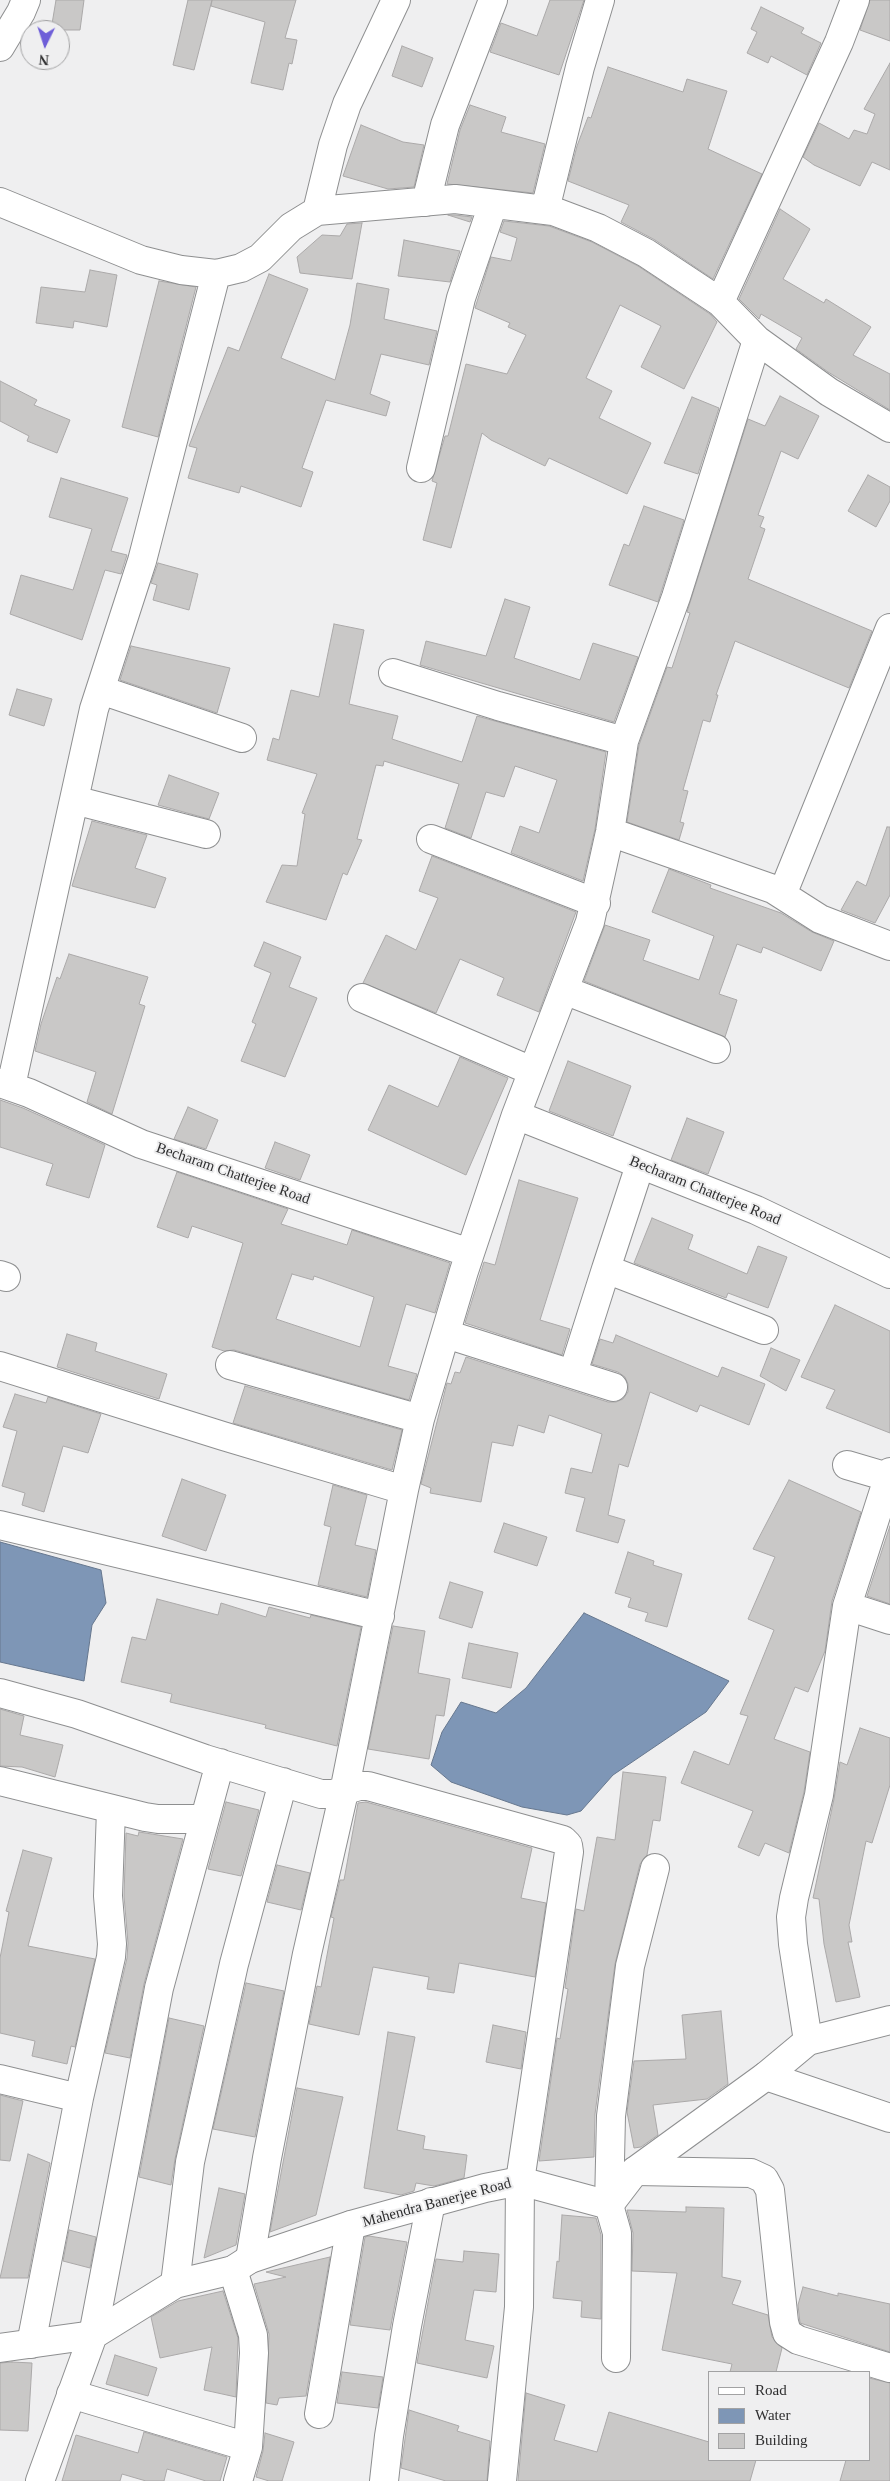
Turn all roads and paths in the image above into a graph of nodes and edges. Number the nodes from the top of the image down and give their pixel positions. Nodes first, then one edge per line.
1 (26, 0) edge
2 (396, 0) edge
3 (493, 0) edge
4 (600, 0) edge
5 (855, 0) edge
6 (0, 47) edge
7 (0, 202) edge
8 (426, 202) junction
9 (493, 204) junction
10 (545, 210) junction
11 (317, 211) junction
12 (216, 274) junction
13 (720, 302) junction
14 (757, 340) junction
15 (890, 428) edge
16 (421, 468) dead end
17 (890, 628) edge
18 (393, 673) dead end
19 (101, 690) junction
20 (242, 738) dead end
21 (624, 741) junction
22 (74, 800) junction
23 (610, 832) junction
24 (206, 834) dead end
25 (431, 839) dead end
26 (773, 889) junction
27 (596, 903) junction
28 (890, 946) edge
29 (564, 990) junction
30 (362, 998) dead end
31 (716, 1049) dead end
32 (532, 1070) junction
33 (5, 1085) edge
34 (519, 1108) junction
35 (640, 1165) junction
36 (467, 1262) junction
37 (606, 1269) junction
38 (890, 1274) edge
39 (764, 1330) dead end
40 (446, 1334) junction
41 (230, 1365) dead end
42 (573, 1373) junction
43 (1, 1374) edge
44 (613, 1387) dead end
45 (420, 1419) junction
46 (847, 1465) dead end
47 (889, 1474) edge
48 (404, 1490) junction
49 (0, 1525) edge
50 (847, 1606) junction
51 (380, 1616) junction
52 (890, 1620) edge
53 (0, 1693) edge
54 (220, 1763) junction
55 (0, 1781) edge
56 (283, 1782) junction
57 (344, 1792) junction
58 (111, 1809) junction
59 (204, 1819) junction
60 (655, 1868) dead end
61 (890, 2020) edge
62 (808, 2041) junction
63 (766, 2076) junction
64 (0, 2079) edge
65 (79, 2098) junction
66 (890, 2118) edge
67 (635, 2172) junction
68 (520, 2181) junction
69 (431, 2202) junction
70 (609, 2205) junction
71 (351, 2225) junction
72 (242, 2264) junction
73 (175, 2284) junction
74 (93, 2335) junction
75 (30, 2344) junction
76 (0, 2348) edge
77 (616, 2358) dead end
78 (890, 2368) edge
79 (71, 2394) junction
80 (319, 2414) dead end
81 (248, 2447) junction
82 (40, 2481) edge
83 (238, 2481) edge
84 (384, 2481) edge
85 (502, 2481) edge

1 - 6 street
2 - 11 street
3 - 8 street
4 - 10 street
5 - 13 street
7 - 12 street
8 - 9 street
8 - 11 street
9 - 10 street
9 - 16 street
10 - 13 street
11 - 12 street
12 - 19 street
13 - 14 street
14 - 15 street
14 - 21 street
17 - 26 street
18 - 21 street
19 - 20 street
19 - 22 street
21 - 23 street
22 - 24 street
22 - 33 street
23 - 26 street
23 - 27 street
25 - 27 street
26 - 28 street
27 - 29 street
29 - 31 street
29 - 32 street
30 - 32 street
32 - 34 street
33 - 36 street, Becharam Chatterjee Road
34 - 35 street, Becharam Chatterjee Road
34 - 36 street
35 - 37 street
35 - 38 street, Becharam Chatterjee Road
36 - 40 street
37 - 39 street
37 - 42 street
40 - 42 street
40 - 45 street
41 - 45 street
42 - 44 street
43 - 48 street
45 - 48 street
46 - 47 street
47 - 50 street
48 - 51 street
49 - 51 street
50 - 52 street
50 - 62 street
51 - 57 street
53 - 54 street
54 - 56 street
54 - 59 street
55 - 58 street
56 - 57 street
56 - 73 street
57 - 68 street
57 - 72 street
58 - 59 street
58 - 65 street
59 - 74 street
60 - 70 street
61 - 62 street
62 - 63 street
63 - 66 street
63 - 67 street
64 - 65 street
65 - 75 street
67 - 70 street
67 - 78 street
68 - 69 street, Mahendra Banerjee Road
68 - 70 street, Mahendra Banerjee Road
68 - 85 street
69 - 71 street, Mahendra Banerjee Road
69 - 84 street
70 - 77 street
71 - 72 street, Mahendra Banerjee Road
71 - 80 street
72 - 73 street, Mahendra Banerjee Road
72 - 81 street
73 - 74 street, Mahendra Banerjee Road
74 - 75 street, Mahendra Banerjee Road
74 - 79 street
75 - 76 street, Mahendra Banerjee Road
79 - 81 street
79 - 82 street
81 - 83 street

